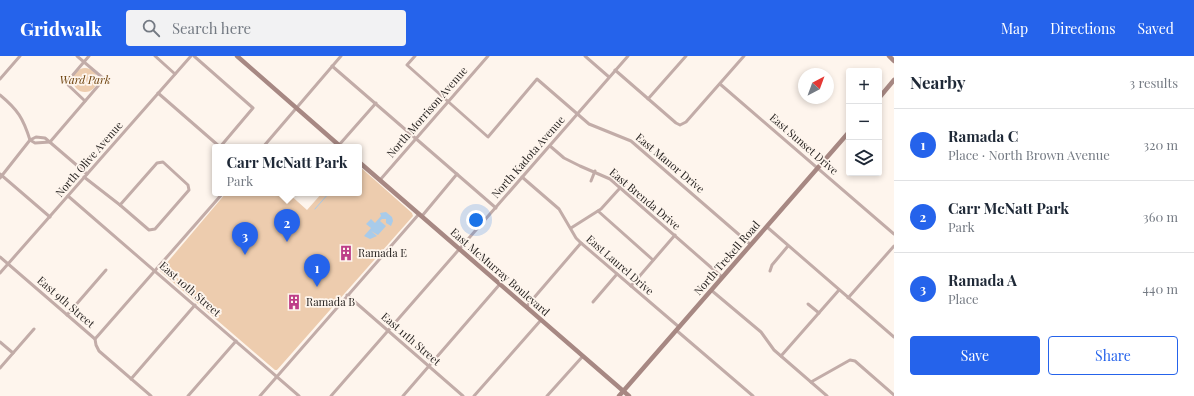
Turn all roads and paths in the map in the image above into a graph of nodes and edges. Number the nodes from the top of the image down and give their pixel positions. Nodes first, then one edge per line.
1 (20, 56) edge
2 (78, 56) edge
3 (89, 56) edge
4 (155, 56) edge
5 (192, 56) edge
6 (341, 56) edge
7 (415, 56) edge
8 (488, 56) edge
9 (585, 56) edge
10 (628, 56) edge
11 (686, 56) edge
12 (744, 56) edge
13 (889, 56) edge
14 (239, 57) edge
15 (894, 61) edge
16 (84, 62) junction
17 (332, 66) junction
18 (615, 70) junction
19 (175, 74) junction
20 (609, 77) junction
21 (0, 79) edge
22 (894, 80) edge
23 (720, 84) junction
24 (158, 93) junction
25 (882, 94) edge
26 (0, 95) edge
27 (648, 99) junction
28 (85, 100) junction
29 (448, 102) junction
30 (376, 104) junction
31 (297, 108) junction
32 (577, 114) junction
33 (846, 135) edge
34 (416, 138) junction
35 (30, 140) junction
36 (50, 142) junction
37 (217, 144) edge
38 (223, 144) edge
39 (266, 144) edge
40 (338, 144) edge
41 (342, 144) edge
42 (550, 146) junction
43 (362, 165) edge
44 (818, 168) junction
45 (595, 172) junction
46 (457, 174) junction
47 (1, 176) edge
48 (86, 176) junction
49 (522, 177) junction
50 (380, 180) junction
51 (591, 181) dead end
52 (620, 188) junction
53 (68, 196) junction
54 (220, 196) edge
55 (120, 205) junction
56 (496, 208) junction
57 (598, 211) junction
58 (420, 215) junction
59 (50, 217) junction
60 (767, 227) junction
61 (571, 228) junction
62 (894, 234) edge
63 (674, 235) junction
64 (581, 243) junction
65 (751, 245) junction
66 (788, 246) junction
67 (894, 246) edge
68 (460, 249) junction
69 (0, 257) edge
70 (653, 260) junction
71 (8, 264) junction
72 (106, 270) dead end
73 (155, 271) junction
74 (770, 271) dead end
75 (0, 273) edge
76 (618, 274) junction
77 (722, 277) junction
78 (500, 284) junction
79 (631, 286) junction
80 (712, 290) junction
81 (839, 290) junction
82 (347, 295) junction
83 (848, 298) junction
84 (593, 302) dead end
85 (808, 304) dead end
86 (195, 305) junction
87 (526, 307) junction
88 (819, 313) junction
89 (67, 315) junction
90 (541, 320) junction
91 (34, 329) dead end
92 (677, 329) junction
93 (388, 330) junction
94 (894, 337) edge
95 (95, 339) junction
96 (236, 341) junction
97 (0, 342) edge
98 (13, 353) junction
99 (582, 356) junction
100 (781, 356) junction
101 (429, 366) junction
102 (0, 368) edge
103 (277, 377) junction
104 (131, 379) junction
105 (811, 382) junction
106 (623, 391) junction
107 (894, 395) edge
108 (151, 396) edge
109 (188, 396) edge
110 (260, 396) edge
111 (299, 396) edge
112 (331, 396) edge
113 (403, 396) edge
114 (463, 396) edge
115 (474, 396) edge
116 (547, 396) edge
117 (619, 396) edge
118 (629, 396) edge
119 (753, 396) edge
120 (827, 396) edge

1 - 21 street
2 - 16 street
3 - 16 street
4 - 19 street
5 - 19 street, North Olive Avenue
5 - 38 street
6 - 17 street
7 - 29 street, East Manor Drive
8 - 29 street, North Morrison Avenue
9 - 20 street
10 - 18 street, North Kadota Avenue
11 - 27 street
12 - 23 street
13 - 15 street
14 - 31 street
16 - 28 street
16 - 28 street
17 - 30 street
17 - 31 street
18 - 20 street, North Kadota Avenue
18 - 27 street
19 - 24 street, North Olive Avenue
20 - 32 street, North Kadota Avenue
22 - 25 street
23 - 27 street
23 - 44 street, East Sunset Drive
24 - 37 street
24 - 48 street, North Olive Avenue
26 - 35 street
28 - 36 street
29 - 32 street, East Manor Drive
29 - 34 street, North Morrison Avenue
30 - 34 street
30 - 41 street
31 - 39 street
31 - 40 street
32 - 42 street, North Kadota Avenue
32 - 65 street, East Manor Drive
33 - 44 street, North Trekell Road
34 - 46 street
34 - 50 street, North Morrison Avenue
35 - 36 street
35 - 47 street
36 - 48 street
42 - 45 street, East Brenda Drive
42 - 49 street, North Kadota Avenue
43 - 50 street, East McMurray Boulevard
44 - 60 street, North Trekell Road
44 - 62 street, East Sunset Drive
45 - 51 street
45 - 52 street, East Brenda Drive
46 - 56 street
46 - 58 street
47 - 59 street
48 - 53 street, North Olive Avenue
48 - 55 street
49 - 56 street, North Kadota Avenue
49 - 61 street, East Laurel Drive
50 - 58 street, East McMurray Boulevard
52 - 57 street
52 - 63 street, East Brenda Drive
53 - 59 street, North Olive Avenue
53 - 73 street, East 10th Street
54 - 73 street
55 - 55 street
56 - 68 street, North Kadota Avenue
57 - 61 street
57 - 70 street
58 - 68 street, East McMurray Boulevard
58 - 82 street
59 - 71 street, North Olive Avenue
60 - 65 street, North Trekell Road
60 - 66 street
61 - 64 street, East Laurel Drive
63 - 70 street
63 - 77 street, East Brenda Drive
64 - 76 street, East Laurel Drive
64 - 87 street
65 - 77 street, North Trekell Road
66 - 74 street
66 - 81 street
67 - 83 street
68 - 78 street, East McMurray Boulevard
68 - 93 street, North Kadota Avenue
69 - 71 street, East 9th Street
70 - 79 street
71 - 75 street, North Olive Avenue
71 - 89 street, East 9th Street
72 - 89 street
73 - 86 street, East 10th Street
73 - 95 street
76 - 79 street, East Laurel Drive
76 - 84 street
77 - 80 street, North Trekell Road
78 - 87 street, East McMurray Boulevard
78 - 101 street
79 - 92 street, East Laurel Drive
80 - 92 street, North Trekell Road
80 - 100 street
81 - 83 street
81 - 88 street
82 - 93 street, East 11th Street
82 - 103 street
83 - 94 street
85 - 88 street
86 - 96 street, East 10th Street
86 - 104 street
87 - 90 street, East McMurray Boulevard
88 - 100 street
89 - 95 street, East 9th Street
90 - 99 street, East McMurray Boulevard
90 - 115 street
91 - 98 street
92 - 106 street, North Trekell Road
92 - 119 street, East Laurel Drive
93 - 101 street, East 11th Street
93 - 112 street, North Kadota Avenue
95 - 104 street, East 9th Street
96 - 103 street, East 10th Street
96 - 109 street
97 - 98 street
98 - 102 street
99 - 106 street, East McMurray Boulevard
99 - 116 street
100 - 105 street
101 - 113 street
101 - 114 street, East 11th Street
103 - 110 street
103 - 111 street, East 10th Street
104 - 108 street, East 9th Street
105 - 107 street
105 - 120 street
106 - 117 street, North Trekell Road
106 - 118 street, East McMurray Boulevard

